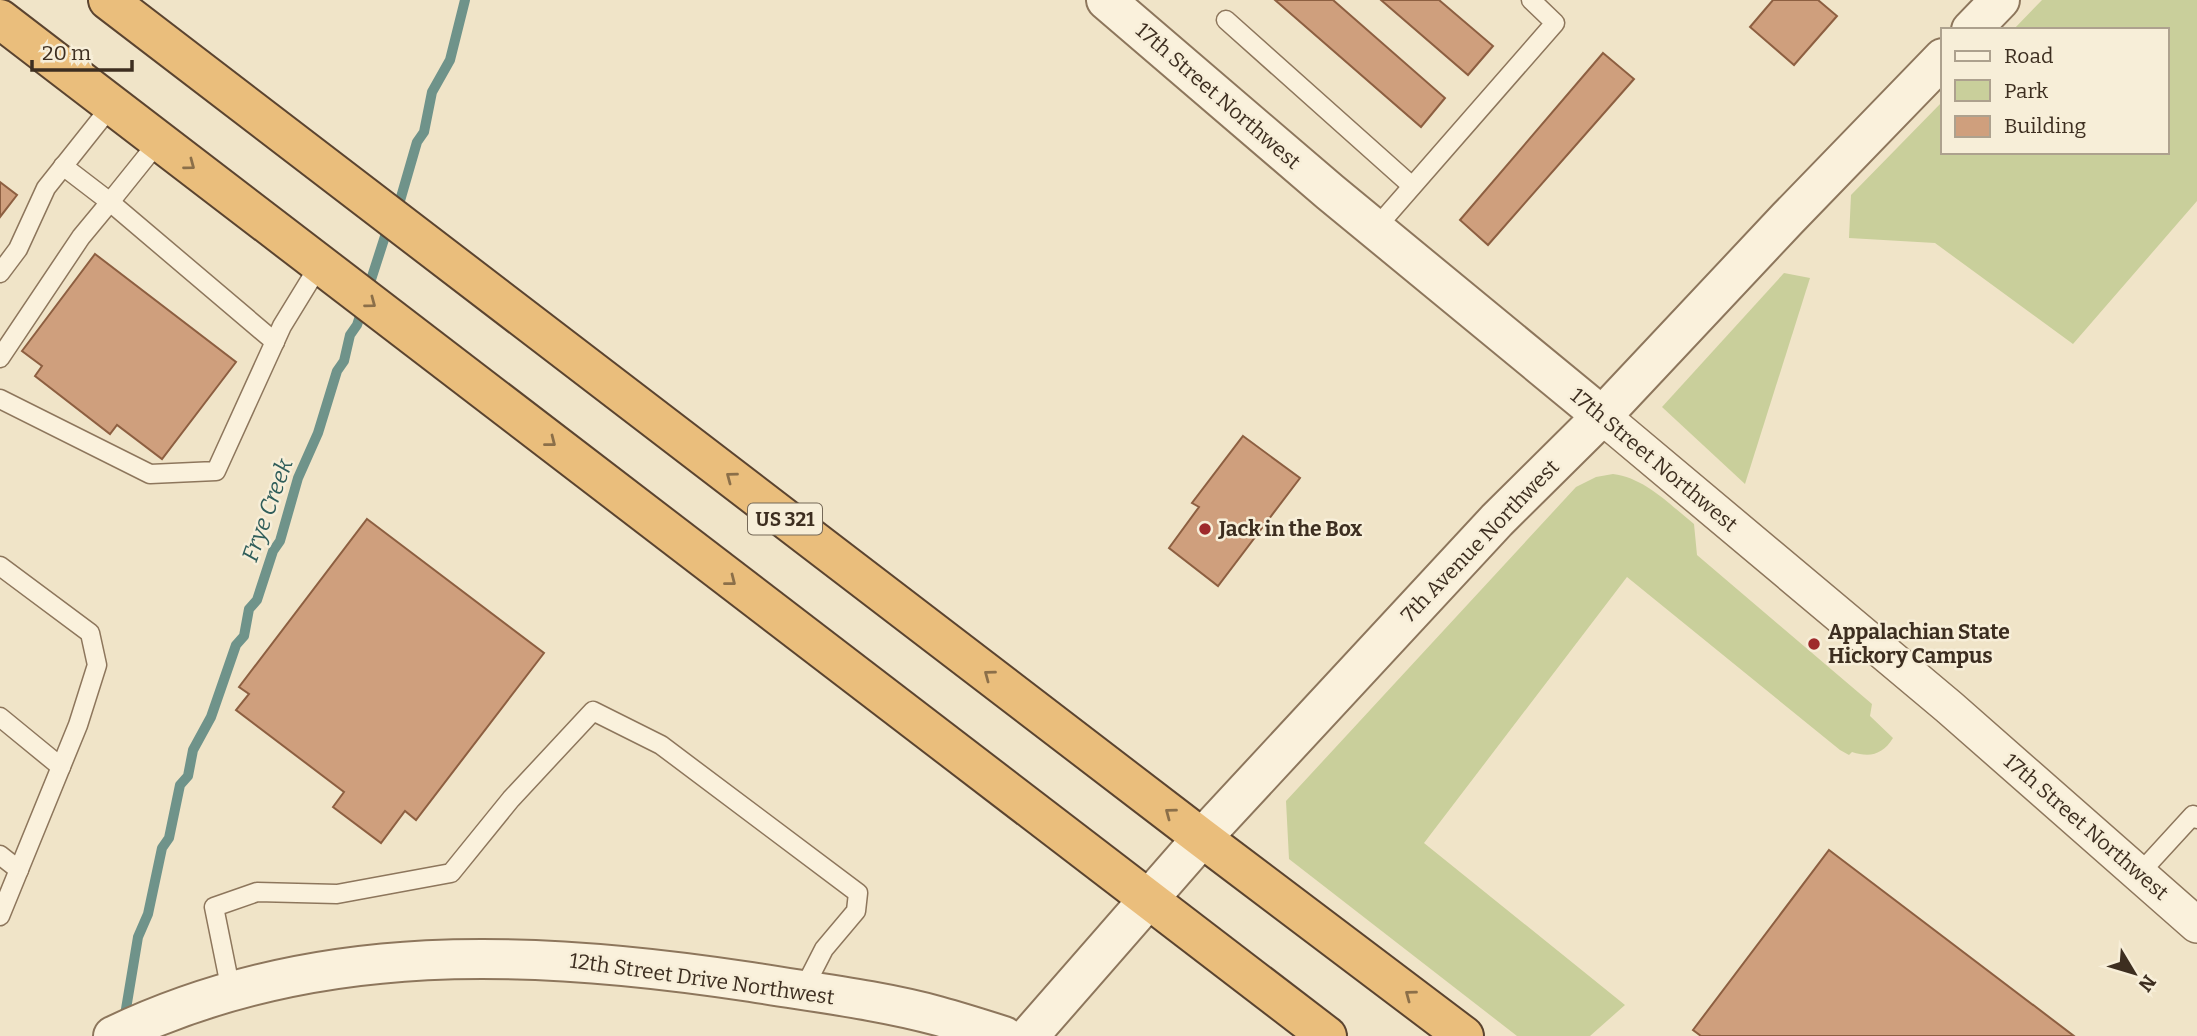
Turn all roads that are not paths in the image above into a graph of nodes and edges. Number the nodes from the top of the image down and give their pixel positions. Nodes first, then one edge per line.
1 (108, 0) edge
2 (1106, 0) edge
3 (1531, 0) edge
4 (2000, 0) edge
5 (3, 16) edge
6 (1227, 20) dead end
7 (1973, 28) edge
8 (1941, 60) edge
9 (112, 105) junction
10 (159, 141) junction
11 (63, 166) junction
12 (1412, 186) junction
13 (110, 202) junction
14 (1375, 229) junction
15 (320, 264) junction
16 (0, 273) edge
17 (275, 342) junction
18 (0, 358) edge
19 (0, 400) edge
20 (1602, 416) junction
21 (0, 566) edge
22 (0, 717) edge
23 (61, 767) junction
24 (2197, 819) edge
25 (1202, 838) junction
26 (0, 855) edge
27 (19, 870) junction
28 (2139, 874) junction
29 (1148, 901) junction
30 (0, 916) edge
31 (2197, 925) edge
32 (803, 990) junction
33 (232, 991) junction
34 (113, 1036) edge
35 (1004, 1036) edge
36 (1029, 1036) edge
37 (1327, 1036) edge
38 (1464, 1036) edge

25 -> 1 highway, US 321
2 - 14 street, 17th Street Northwest
3 - 12 lane
4 - 7 street
5 - 9 highway
6 - 12 lane
8 - 20 street, 7th Avenue Northwest
9 - 10 highway
9 - 11 lane
10 - 13 lane
10 -> 15 highway
11 - 13 lane
11 - 16 lane
12 - 14 lane
13 - 17 lane
13 - 18 lane
14 - 20 street, 17th Street Northwest
15 - 17 lane
15 -> 29 highway
17 - 19 lane
20 - 25 street, 7th Avenue Northwest
20 - 28 street, 17th Street Northwest
21 - 23 lane
22 - 23 lane
23 - 27 lane
24 - 28 lane
25 - 29 street, 7th Avenue Northwest
38 -> 25 highway, US 321
26 - 27 lane
27 - 30 lane
28 - 31 street, 17th Street Northwest
29 - 36 street, 7th Avenue Northwest
29 - 37 highway
32 - 33 street, 12th Street Drive Northwest
32 - 33 lane
32 - 35 street, 12th Street Drive Northwest
33 - 34 street, 12th Street Drive Northwest

